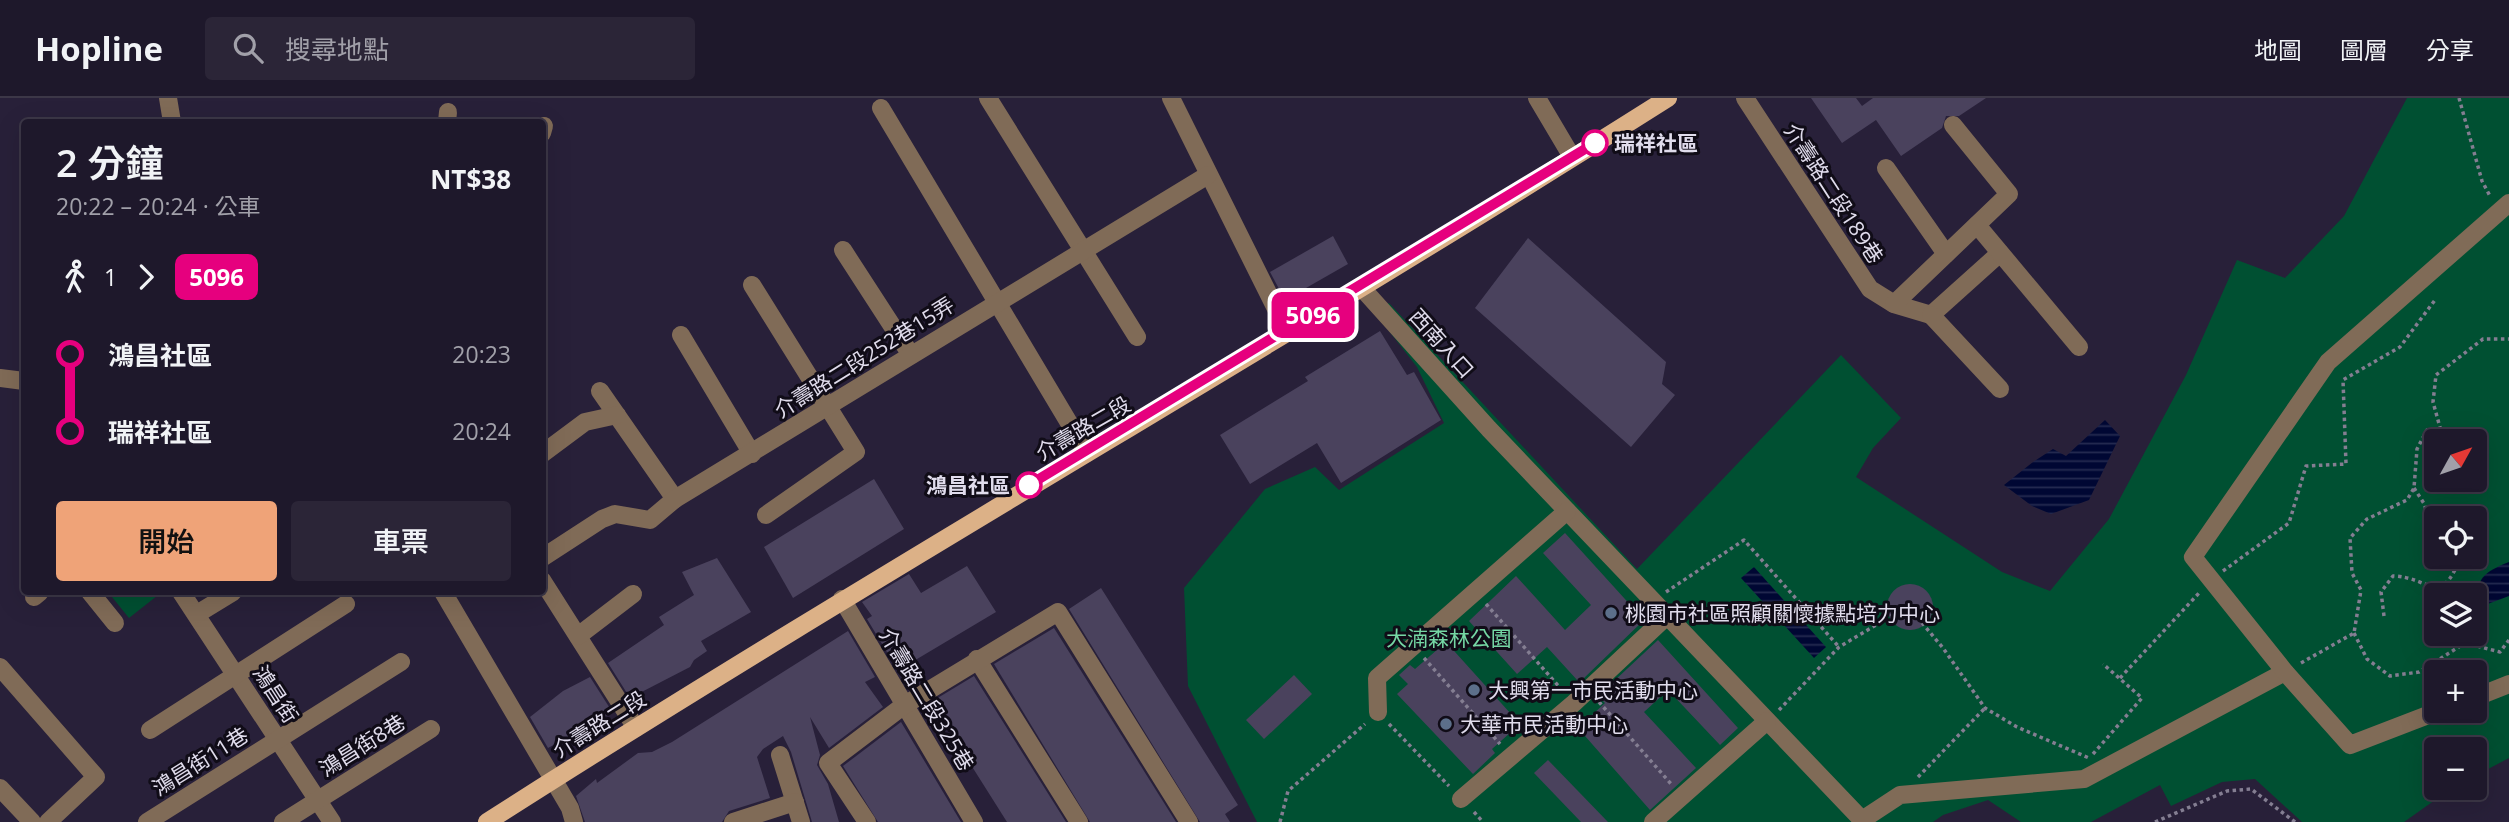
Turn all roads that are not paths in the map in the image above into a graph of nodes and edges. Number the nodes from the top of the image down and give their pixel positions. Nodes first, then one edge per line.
1 (168, 98) edge
2 (988, 98) edge
3 (1171, 98) edge
4 (1537, 98) edge
5 (1668, 98) edge
6 (1745, 98) edge
7 (881, 108) dead end
8 (172, 119) edge
9 (1953, 125) dead end
10 (1572, 157) junction
11 (1886, 168) dead end
12 (1208, 175) junction
13 (2504, 208) edge
14 (1977, 225) junction
15 (843, 250) dead end
16 (1082, 250) junction
17 (2000, 253) junction
18 (1946, 254) junction
19 (752, 285) dead end
20 (1361, 287) junction
21 (998, 301) junction
22 (1894, 304) junction
23 (1931, 315) junction
24 (1287, 331) junction
25 (681, 335) dead end
26 (1137, 337) dead end
27 (2079, 347) dead end
28 (911, 355) junction
29 (0, 378) edge
30 (21, 381) edge
31 (2000, 389) dead end
32 (600, 391) dead end
33 (828, 407) junction
34 (617, 415) junction
35 (546, 451) edge
36 (1087, 453) junction
37 (752, 454) junction
38 (675, 499) junction
39 (1567, 511) junction
40 (766, 514) dead end
41 (546, 555) edge
42 (546, 586) edge
43 (634, 594) dead end
44 (92, 595) edge
45 (183, 595) edge
46 (228, 595) edge
47 (445, 595) edge
48 (842, 599) junction
49 (346, 604) dead end
50 (197, 614) junction
51 (1667, 616) junction
52 (115, 622) dead end
53 (578, 636) junction
54 (977, 659) junction
55 (401, 662) dead end
56 (0, 667) edge
57 (2285, 672) junction
58 (236, 675) junction
59 (2509, 684) edge
60 (2487, 693) edge
61 (903, 706) junction
62 (1378, 712) road end
63 (2424, 717) edge
64 (1768, 721) junction
65 (636, 728) junction
66 (431, 729) dead end
67 (150, 730) dead end
68 (278, 739) junction
69 (780, 755) dead end
70 (553, 780) junction
71 (0, 788) edge
72 (1461, 799) road end
73 (318, 800) junction
74 (796, 802) junction
75 (32, 822) edge
76 (48, 822) edge
77 (147, 822) edge
78 (283, 822) edge
79 (332, 822) edge
80 (487, 822) edge
81 (574, 822) edge
82 (733, 822) edge
83 (802, 822) edge
84 (867, 822) edge
85 (974, 822) edge
86 (1079, 822) edge
87 (1189, 822) edge
88 (1653, 822) edge

1 - 8 street
2 - 16 street
3 - 12 street
4 - 10 street
5 - 10 main road, 介壽路二段
6 - 22 street, 介壽路二段189巷
7 - 21 street
9 - 14 street
10 - 20 main road, 介壽路二段
11 - 18 street
12 - 16 street, 介壽路二段252巷15弄
12 - 24 street
13 - 57 street
14 - 17 street
14 - 18 street
15 - 28 street
16 - 21 street, 介壽路二段252巷15弄
16 - 26 street
17 - 23 street
17 - 27 street
18 - 22 street
19 - 33 street
20 - 24 main road, 介壽路二段
20 - 39 street, 西南入口
21 - 28 street, 介壽路二段252巷15弄
21 - 36 street
22 - 23 street
23 - 31 street
24 - 36 main road, 介壽路二段
25 - 37 street
28 - 33 street, 介壽路二段252巷15弄
29 - 30 street
32 - 34 street
33 - 37 street, 介壽路二段252巷15弄
33 - 40 street
34 - 35 street
34 - 38 street
36 - 48 main road, 介壽路二段
37 - 38 street, 介壽路二段252巷15弄
38 - 41 street, 介壽路二段252巷15弄
39 - 51 street, 西南入口
39 - 62 street
42 - 53 street
43 - 53 street
44 - 52 street
45 - 50 street, 鴻昌街
46 - 50 street
47 - 70 street
48 - 61 street, 介壽路二段325巷
48 - 65 main road, 介壽路二段
49 - 58 street
50 - 58 street, 鴻昌街
51 - 64 street, 西南入口
51 - 72 street
53 - 65 street
54 - 61 street
54 - 86 street
54 - 87 street
55 - 68 street, 鴻昌街11巷
56 - 76 street
57 - 63 street
57 - 64 street, 西南入口
58 - 67 street
58 - 68 street, 鴻昌街
59 - 60 street
61 - 84 street
61 - 85 street, 介壽路二段325巷
64 - 88 street
65 - 70 main road, 介壽路二段
66 - 73 street, 鴻昌街8巷
68 - 73 street, 鴻昌街
68 - 77 street, 鴻昌街11巷
69 - 74 street
70 - 80 main road, 介壽路二段
70 - 81 street
71 - 75 street
73 - 78 street, 鴻昌街8巷
73 - 79 street, 鴻昌街
74 - 82 street
74 - 83 street

